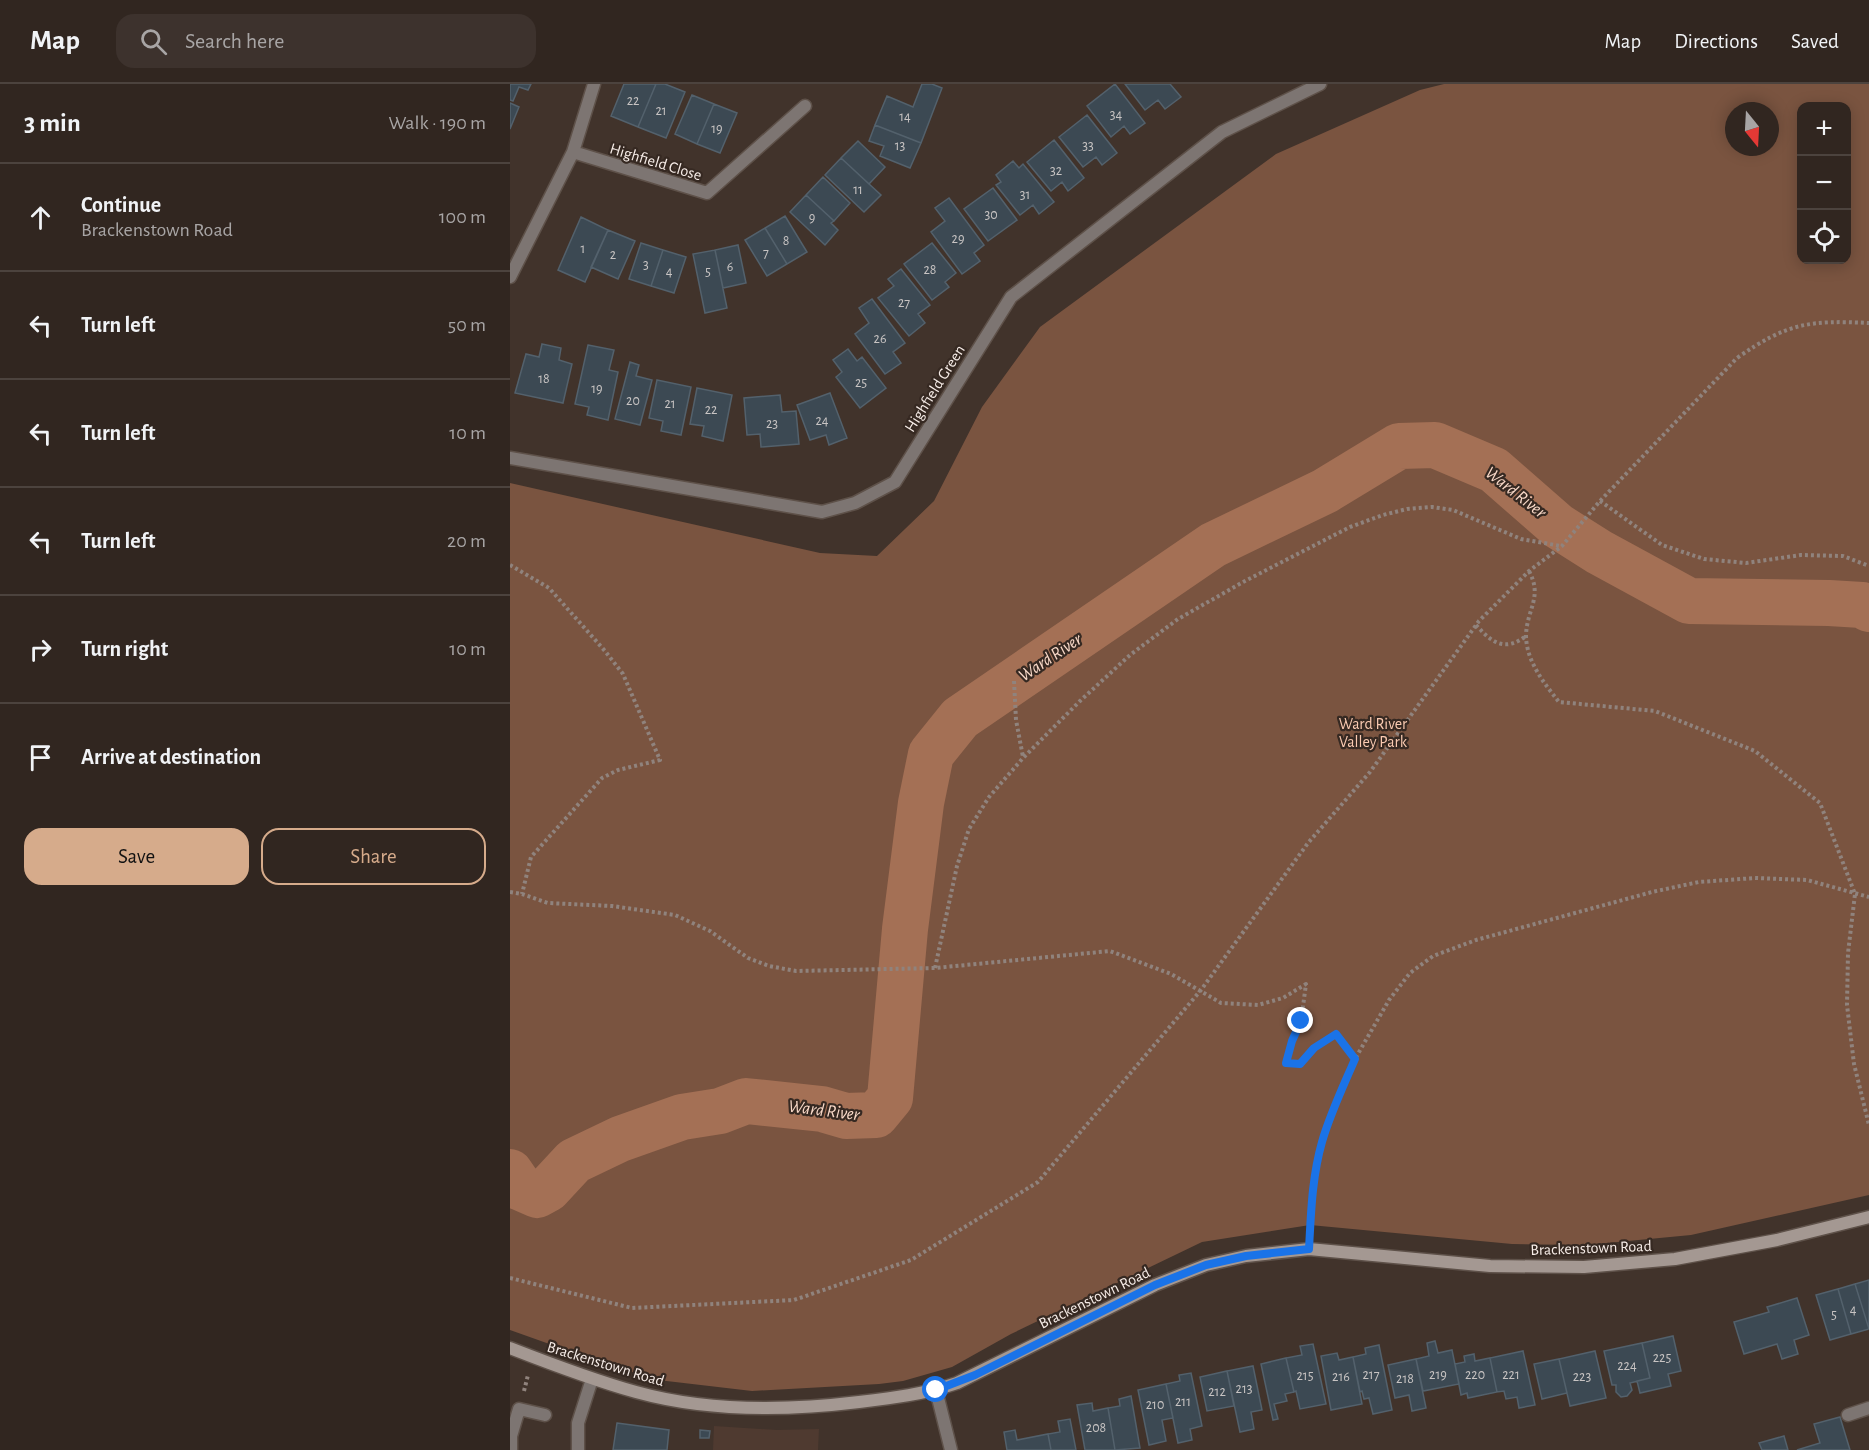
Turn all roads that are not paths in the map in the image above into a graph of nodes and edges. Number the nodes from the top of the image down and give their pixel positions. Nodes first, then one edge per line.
1 (594, 84) edge
2 (1320, 84) edge
3 (805, 105) dead end
4 (573, 152) junction
5 (510, 277) edge
6 (510, 458) edge
7 (1869, 1217) edge
8 (510, 1348) edge
9 (592, 1378) junction
10 (936, 1390) junction
11 (1869, 1408) edge
12 (545, 1415) dead end
13 (1848, 1415) dead end
14 (511, 1450) edge
15 (578, 1450) edge
16 (951, 1450) edge

1 - 4 street
2 - 6 street, Highfield Green
3 - 4 street, Highfield Close
4 - 5 street
7 - 10 street, Brackenstown Road
8 - 9 street, Brackenstown Road
9 - 10 street, Brackenstown Road
9 - 15 street
10 - 16 street
11 - 13 street
12 - 14 street

